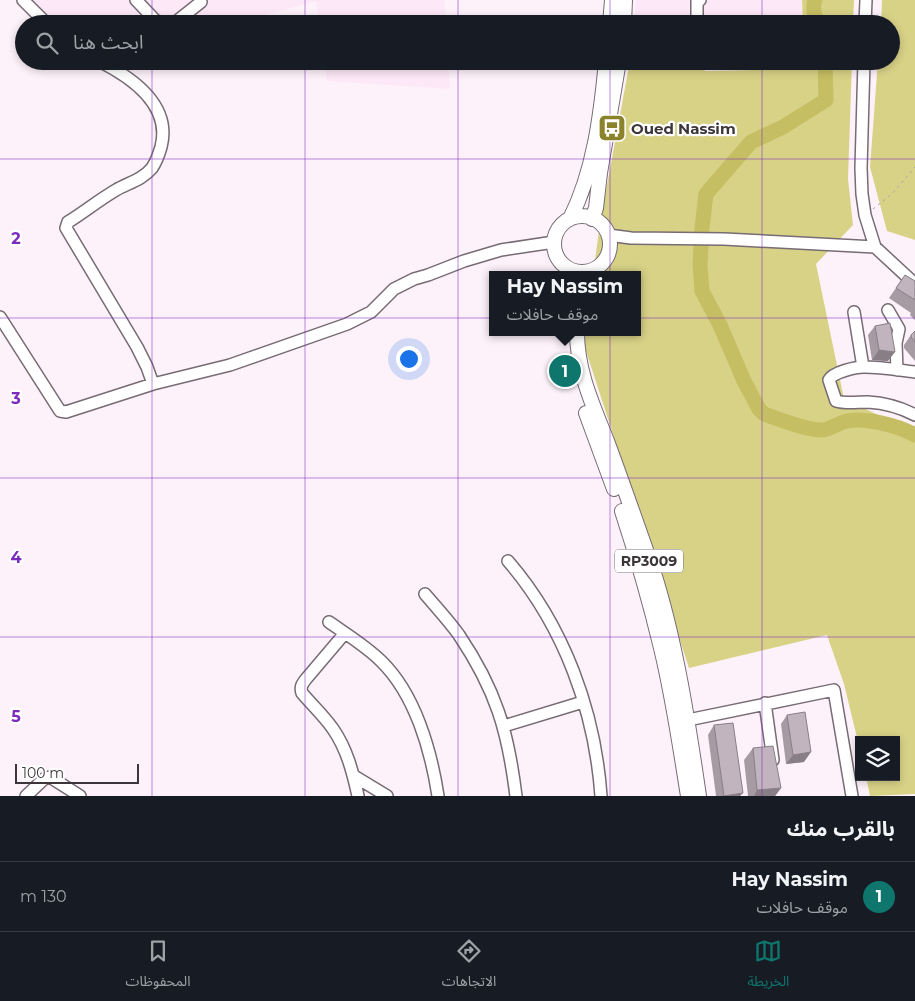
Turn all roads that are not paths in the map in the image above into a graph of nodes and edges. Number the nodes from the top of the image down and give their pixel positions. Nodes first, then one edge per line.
1 (23, 0) edge
2 (136, 0) edge
3 (612, 0) edge
4 (625, 0) edge
5 (700, 0) edge
6 (866, 0) edge
7 (201, 2) dead end
8 (38, 15) edge
9 (150, 15) edge
10 (185, 15) edge
11 (611, 15) edge
12 (624, 15) edge
13 (697, 15) edge
14 (866, 15) edge
15 (116, 70) edge
16 (605, 70) edge
17 (617, 70) edge
18 (864, 70) edge
19 (592, 218) junction
20 (570, 219) junction
21 (609, 241) junction
22 (554, 242) junction
23 (875, 247) junction
24 (564, 270) edge
25 (594, 271) edge
26 (915, 284) edge
27 (888, 310) dead end
28 (854, 312) dead end
29 (0, 317) edge
30 (568, 336) edge
31 (577, 336) edge
32 (864, 366) junction
33 (897, 370) junction
34 (915, 372) edge
35 (153, 384) junction
36 (915, 415) edge
37 (508, 561) dead end
38 (425, 594) dead end
39 (329, 622) dead end
40 (345, 633) junction
41 (584, 702) junction
42 (765, 704) junction
43 (688, 720) junction
44 (504, 726) junction
45 (774, 768) edge
46 (354, 776) junction
47 (26, 796) edge
48 (80, 796) edge
49 (358, 796) edge
50 (387, 796) edge
51 (438, 796) edge
52 (516, 796) edge
53 (601, 796) edge
54 (688, 796) edge
55 (699, 796) edge
56 (852, 796) edge

1 - 8 street
2 - 9 street
3 - 11 main road
4 - 12 main road
5 - 13 street
6 - 14 street
7 - 10 street
15 - 35 street
16 - 20 main road
17 - 19 main road
18 - 23 street
19 - 20 main road
19 - 21 main road
20 - 22 main road
21 - 23 street
21 - 25 main road
22 - 24 main road
22 - 35 street
23 - 26 street
27 - 33 street
28 - 32 street
29 - 35 street
30 - 54 main road, RP3009
31 - 43 main road, RP3009
32 - 33 street
32 - 36 street
33 - 34 street
37 - 41 street
38 - 44 street
39 - 40 street
40 - 46 street
40 - 51 street
41 - 44 street
41 - 53 street
42 - 43 street
42 - 45 street
42 - 56 street
43 - 55 main road, RP3009
44 - 52 street
46 - 49 street
46 - 50 street
47 - 48 street

